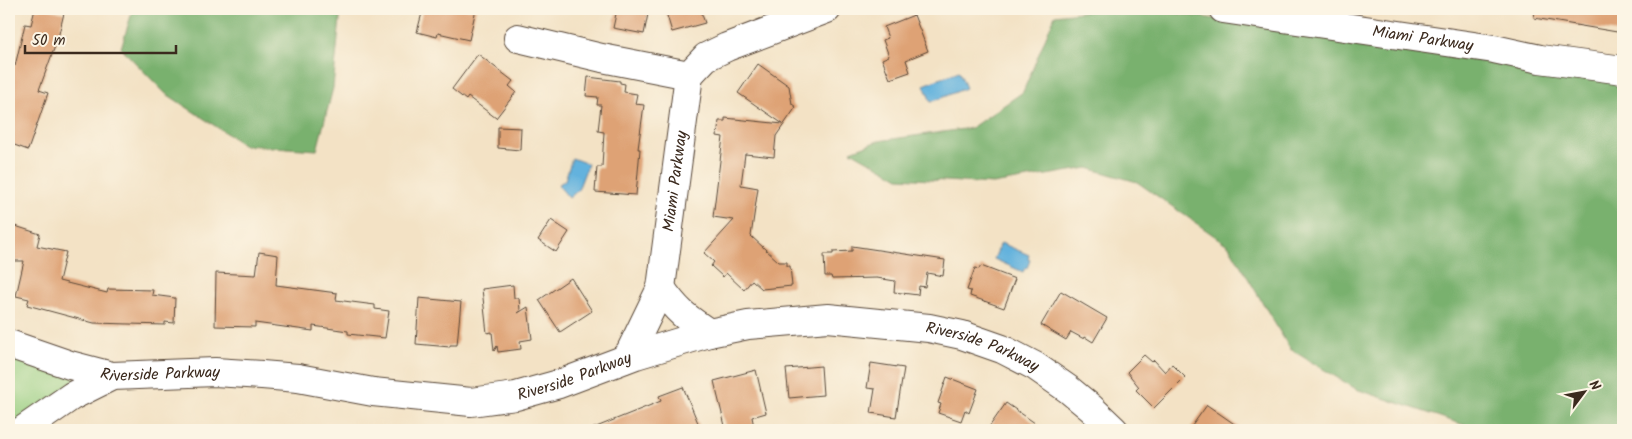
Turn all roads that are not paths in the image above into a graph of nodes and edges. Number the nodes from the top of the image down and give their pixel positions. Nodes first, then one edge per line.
1 (827, 9) edge
2 (1223, 9) edge
3 (518, 38) dead end
4 (1623, 70) edge
5 (690, 75) junction
6 (661, 288) junction
7 (709, 333) junction
8 (9, 344) edge
9 (624, 359) junction
10 (112, 376) junction
11 (23, 430) edge
12 (1114, 430) edge

1 - 5 street
2 - 4 street, Miami Parkway
3 - 5 street
5 - 6 street, Miami Parkway
6 - 7 street
6 - 9 street, Miami Parkway
7 - 9 street, Riverside Parkway
7 - 12 street, Riverside Parkway
8 - 10 street, Riverside Parkway
9 - 10 street, Riverside Parkway
10 - 11 street

